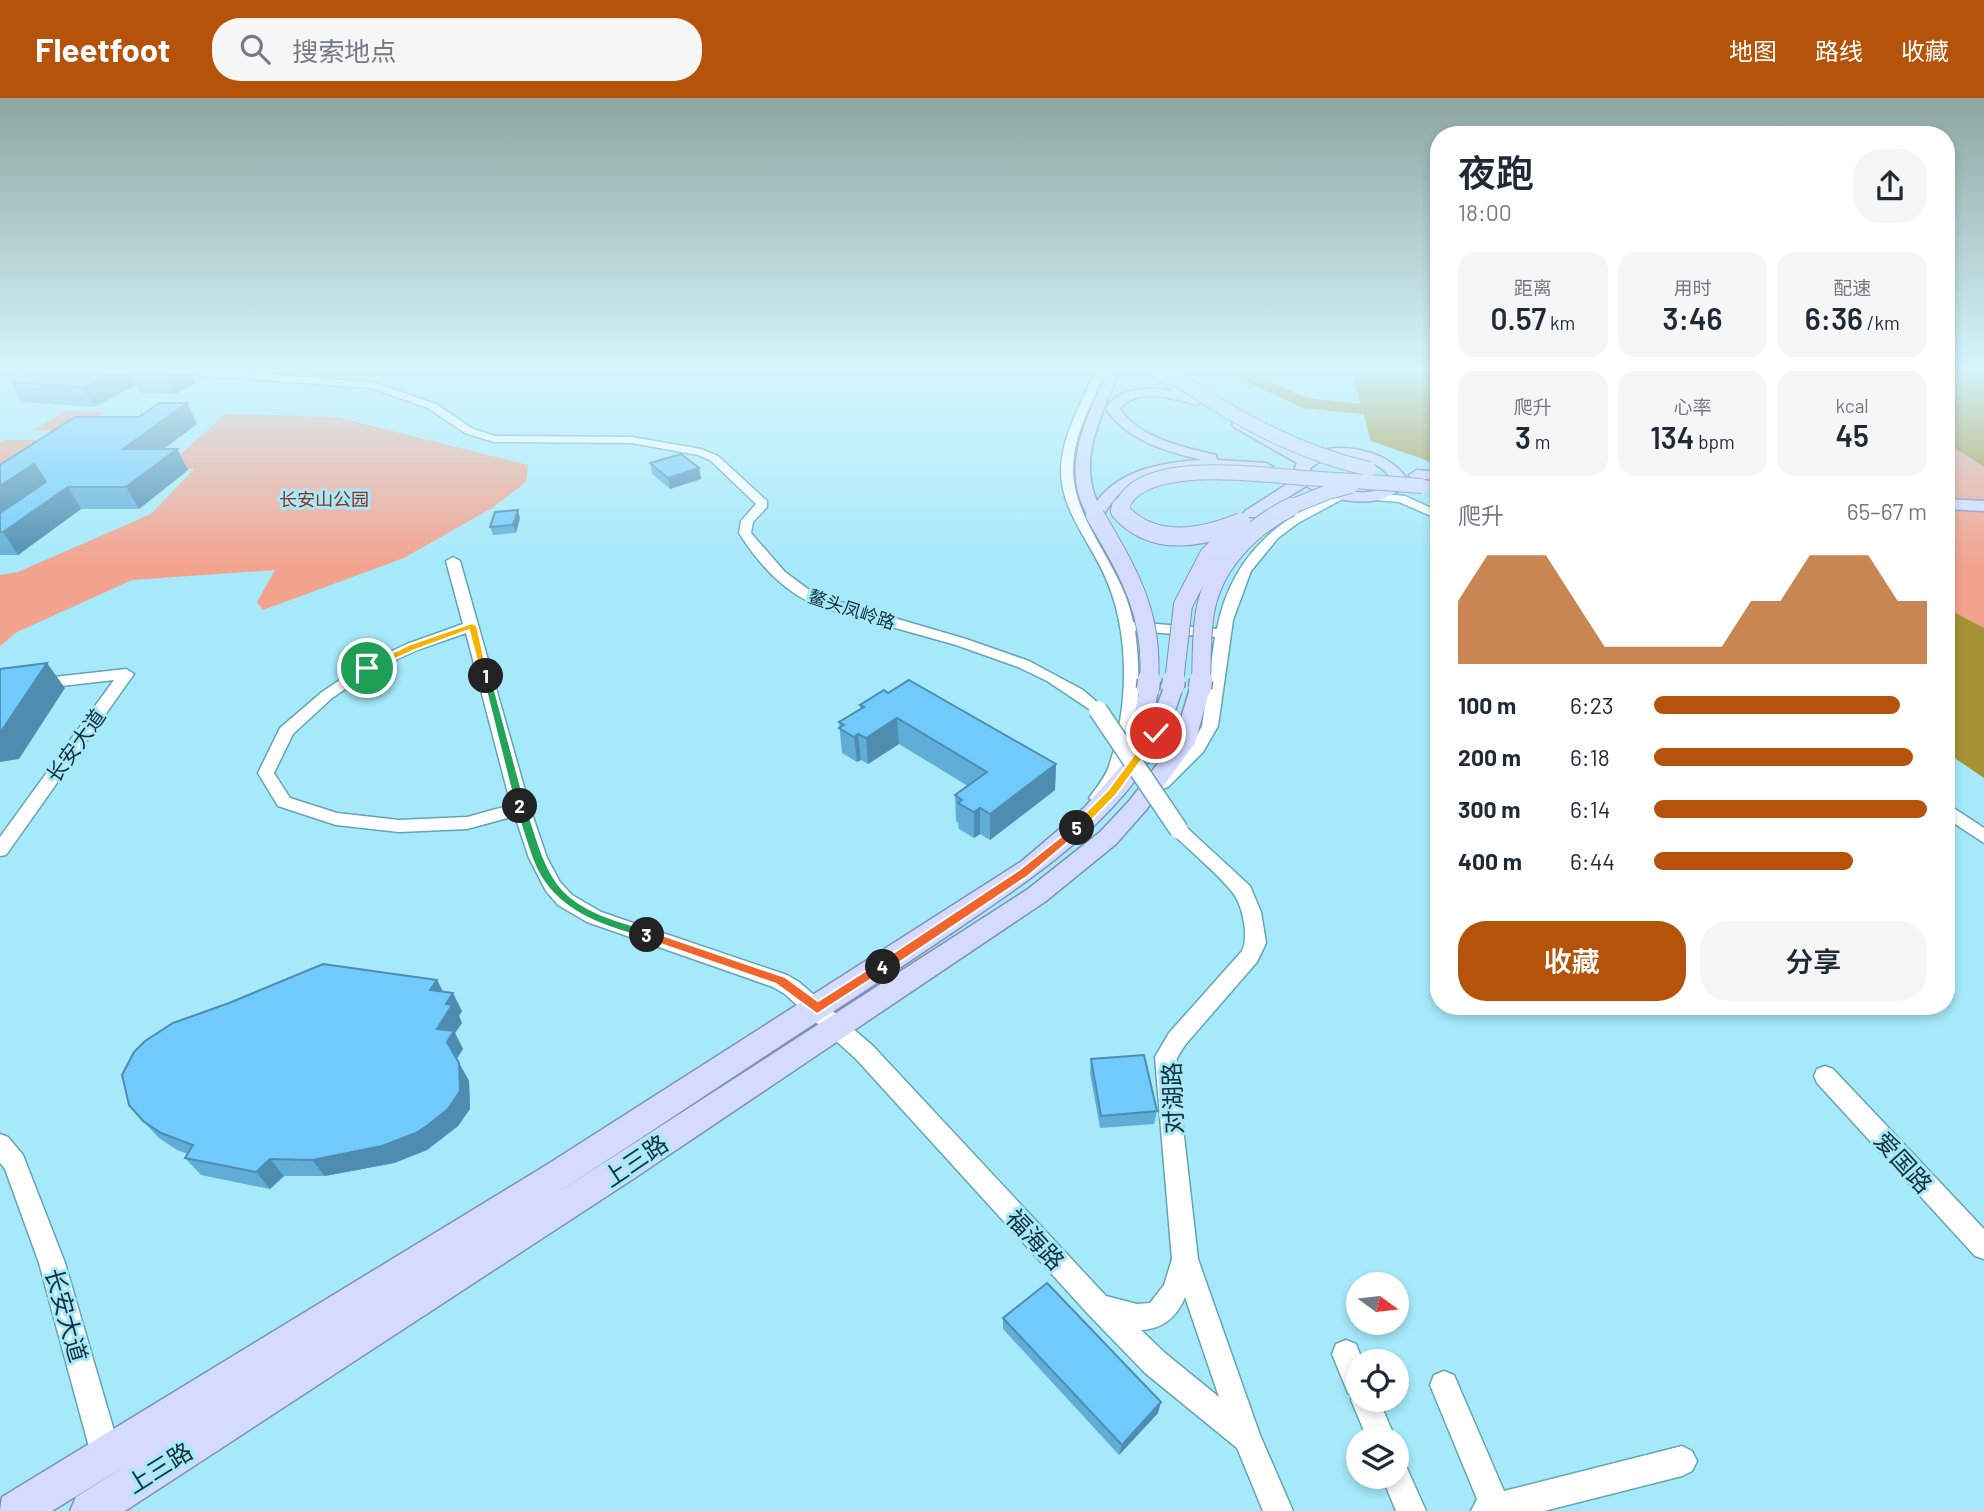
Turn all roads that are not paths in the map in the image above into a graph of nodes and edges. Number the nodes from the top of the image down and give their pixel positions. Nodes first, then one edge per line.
1 (480, 435) edge
2 (1075, 435) edge
3 (1087, 435) edge
4 (1145, 435) edge
5 (1258, 435) edge
6 (1276, 435) edge
7 (1285, 435) edge
8 (1339, 454) junction
9 (1306, 462) junction
10 (1266, 467) junction
11 (1310, 482) junction
12 (1426, 482) edge
13 (1397, 487) junction
14 (1346, 494) junction
15 (1367, 496) junction
16 (1430, 501) edge
17 (1955, 504) edge
18 (1984, 506) edge
19 (1430, 511) edge
20 (1096, 515) junction
21 (1250, 517) junction
22 (1955, 517) edge
23 (1984, 519) edge
24 (453, 561) dead end
25 (472, 626) junction
26 (1128, 626) junction
27 (1224, 634) junction
28 (1185, 687) junction
29 (0, 688) edge
30 (1098, 710) joint
31 (1136, 760) junction
32 (1955, 803) edge
33 (1139, 805) junction
34 (521, 808) junction
35 (1955, 816) edge
36 (1086, 819) junction
37 (1984, 822) edge
38 (1984, 837) edge
39 (0, 850) edge
40 (827, 1017) junction
41 (1825, 1076) dead end
42 (0, 1145) edge
43 (1984, 1247) edge
44 (1185, 1259) junction
45 (1098, 1306) junction
46 (1444, 1385) dead end
47 (1247, 1438) junction
48 (106, 1456) junction
49 (1682, 1461) dead end
50 (1402, 1489) edge
51 (111, 1505) edge
52 (1491, 1510) edge
53 (16, 1511) edge
54 (1278, 1511) edge
55 (1411, 1511) edge

1 - 30 street, 鳌头凤岭路
2 - 26 street
3 - 20 main road
4 - 10 main road
5 - 9 main road
6 - 12 main road, bridge
7 - 8 main road
8 - 9 main road
8 - 13 main road
9 - 11 main road
10 - 12 main road
10 - 20 main road
11 - 14 main road
11 - 21 main road
12 - 21 main road, bridge
12 - 28 main road, bridge
13 - 15 main road
13 - 16 street
14 - 15 main road
14 - 27 street
15 - 19 street
17 - 18 main road
20 - 31 main road, bridge
21 - 28 main road
22 - 23 main road
24 - 25 street, 福海路
25 - 34 street, 福海路
25 - 34 street
26 - 27 street
26 - 36 street
27 - 33 street
28 - 31 main road, 上三路
28 - 33 main road, 上三路
29 - 39 street, 长安大道
30 - 44 street, 对湖路, bridge
31 - 36 main road, 上三路
32 - 37 street
33 - 40 main road, 上三路
34 - 40 street, 福海路
35 - 38 street
36 - 40 main road, 上三路
40 - 45 street, 福海路
40 - 48 main road, 上三路
40 - 51 main road, 上三路
41 - 43 street, 爱国路
42 - 48 street, 长安大道
44 - 45 street
44 - 47 street, 对湖路
45 - 47 street, 福海路
46 - 52 street
47 - 54 street, 对湖路
48 - 51 street, 长安大道
48 - 53 main road, 上三路
49 - 52 street
50 - 55 street

